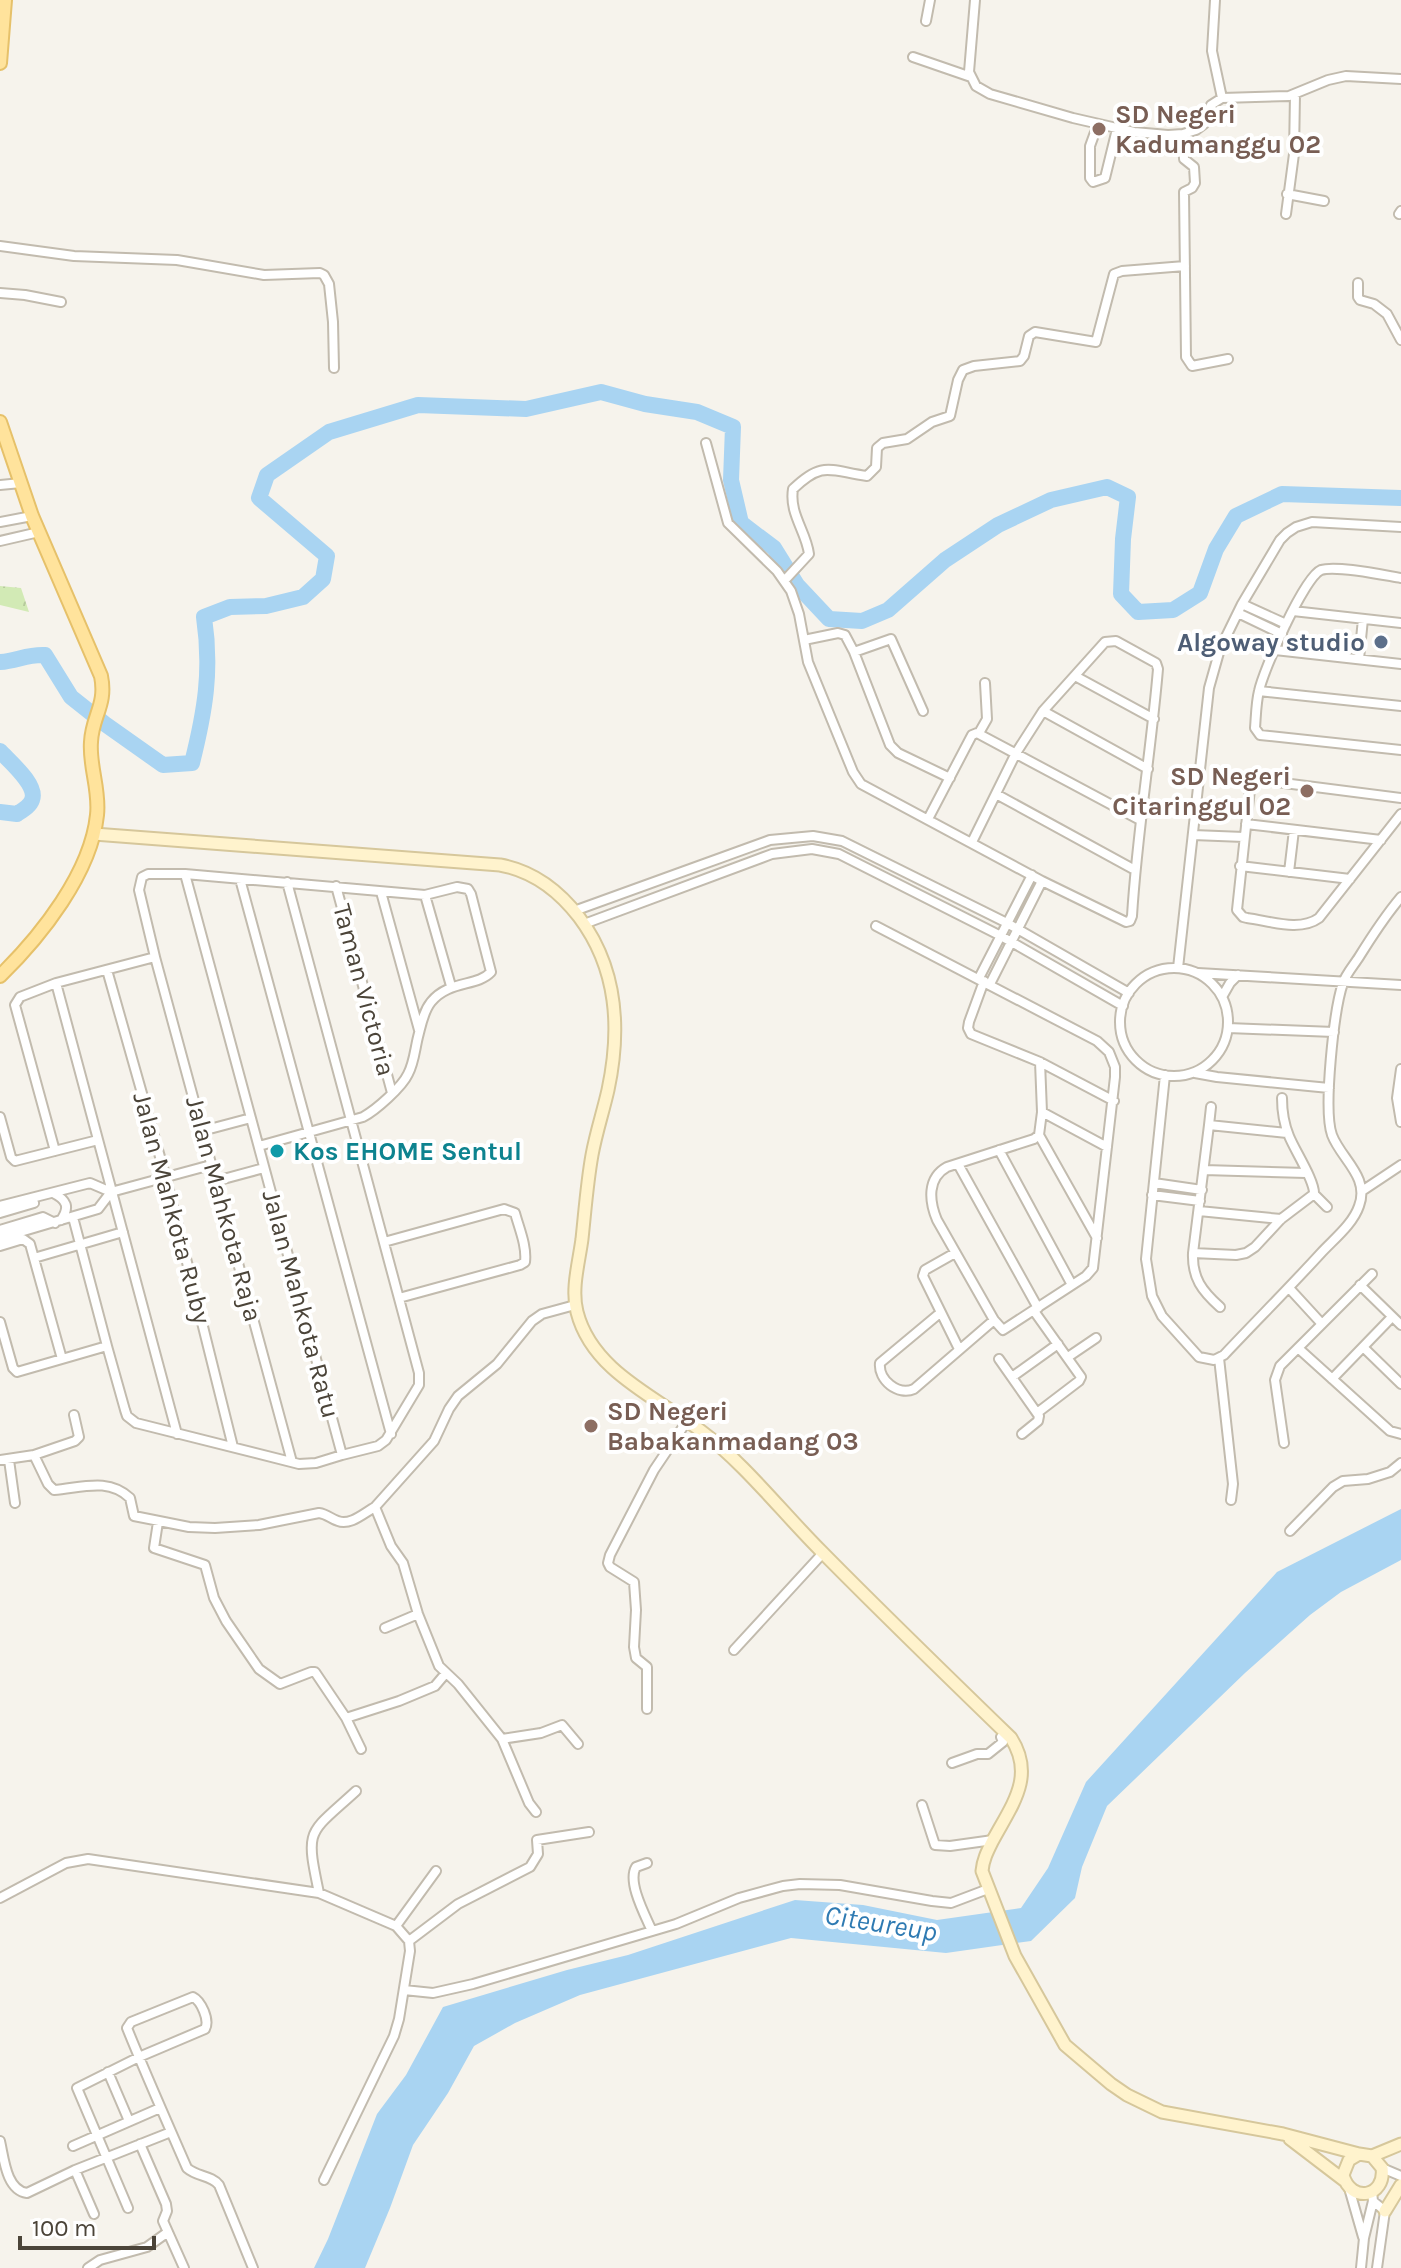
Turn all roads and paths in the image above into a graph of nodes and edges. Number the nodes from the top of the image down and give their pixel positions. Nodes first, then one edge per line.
1 (930, 0) edge
2 (975, 0) edge
3 (1215, 0) edge
4 (3, 4) edge
5 (926, 21) dead end
6 (913, 57) dead end
7 (0, 63) edge
8 (971, 77) junction
9 (1401, 79) edge
10 (1295, 94) junction
11 (1222, 98) junction
12 (1098, 124) junction
13 (1117, 129) junction
14 (1183, 134) junction
15 (1287, 194) junction
16 (1324, 201) dead end
17 (1286, 214) dead end
18 (0, 246) edge
19 (1185, 266) junction
20 (1358, 283) dead end
21 (0, 293) edge
22 (61, 302) dead end
23 (1401, 340) edge
24 (1228, 359) dead end
25 (334, 368) dead end
26 (0, 422) edge
27 (706, 443) dead end
28 (21, 483) junction
29 (0, 485) edge
30 (32, 516) junction
31 (0, 522) edge
32 (1401, 527) edge
33 (39, 532) junction
34 (0, 541) edge
35 (1401, 578) edge
36 (786, 579) junction
37 (1242, 604) junction
38 (1293, 611) junction
39 (1238, 613) junction
40 (1363, 619) junction
41 (1401, 623) edge
42 (1286, 624) junction
43 (1282, 634) junction
44 (804, 640) junction
45 (1275, 650) junction
46 (854, 652) junction
47 (1359, 659) junction
48 (1401, 664) edge
49 (1075, 676) junction
50 (985, 683) dead end
51 (1259, 691) junction
52 (1401, 706) edge
53 (923, 711) dead end
54 (1043, 711) junction
55 (1154, 719) junction
56 (979, 733) junction
57 (1401, 750) edge
58 (1016, 753) junction
59 (1148, 769) junction
60 (950, 778) junction
61 (996, 794) junction
62 (1401, 798) edge
63 (1401, 814) edge
64 (928, 819) junction
65 (1140, 820) junction
66 (1246, 824) junction
67 (1294, 830) junction
68 (94, 834) junction
69 (1193, 835) junction
70 (1244, 837) junction
71 (1381, 840) junction
72 (972, 842) junction
73 (1240, 866) junction
74 (1135, 870) junction
75 (1289, 872) junction
76 (185, 874) junction
77 (1032, 875) junction
78 (240, 879) junction
79 (1350, 879) junction
80 (1042, 881) junction
81 (287, 882) junction
82 (336, 886) junction
83 (381, 892) junction
84 (425, 895) junction
85 (1401, 897) edge
86 (574, 911) junction
87 (1007, 923) junction
88 (584, 924) junction
89 (876, 926) dead end
90 (1017, 929) junction
91 (1001, 936) junction
92 (1011, 941) junction
93 (155, 957) junction
94 (1178, 968) junction
95 (107, 970) junction
96 (1197, 973) junction
97 (1238, 975) junction
98 (0, 976) edge
99 (984, 981) junction
100 (1343, 981) junction
101 (56, 983) junction
102 (1401, 985) edge
103 (451, 986) junction
104 (1129, 993) junction
105 (1222, 997) junction
106 (1123, 1006) junction
107 (1228, 1028) junction
108 (420, 1030) junction
109 (1334, 1032) junction
110 (1040, 1062) junction
111 (1401, 1069) edge
112 (1194, 1072) junction
113 (1165, 1075) junction
114 (1329, 1088) junction
115 (392, 1093) junction
116 (1282, 1098) dead end
117 (1114, 1101) junction
118 (1211, 1107) dead end
119 (1042, 1112) junction
120 (0, 1117) edge
121 (251, 1118) junction
122 (351, 1121) junction
123 (1401, 1122) edge
124 (1209, 1125) junction
125 (202, 1131) junction
126 (308, 1132) junction
127 (1287, 1133) junction
128 (1039, 1135) junction
129 (98, 1140) junction
130 (259, 1146) junction
131 (1107, 1147) junction
132 (999, 1150) junction
133 (55, 1151) junction
134 (958, 1164) junction
135 (211, 1165) junction
136 (1401, 1165) edge
137 (264, 1168) junction
138 (1204, 1170) junction
139 (1306, 1173) junction
140 (166, 1178) junction
141 (216, 1181) junction
142 (1154, 1183) junction
143 (1202, 1190) junction
144 (1362, 1191) junction
145 (111, 1192) junction
146 (49, 1193) junction
147 (1314, 1194) junction
148 (1152, 1195) junction
149 (1200, 1201) junction
150 (0, 1206) edge
151 (1327, 1207) dead end
152 (1199, 1211) junction
153 (0, 1213) edge
154 (1281, 1219) junction
155 (74, 1221) dead end
156 (58, 1222) junction
157 (0, 1230) edge
158 (123, 1232) junction
159 (0, 1238) edge
160 (1098, 1238) junction
161 (384, 1242) junction
162 (80, 1245) junction
163 (0, 1246) edge
164 (955, 1253) junction
165 (1193, 1253) junction
166 (34, 1258) junction
167 (1372, 1274) dead end
168 (1072, 1285) junction
169 (1360, 1285) junction
170 (1289, 1288) junction
171 (399, 1298) junction
172 (575, 1305) junction
173 (1220, 1307) dead end
174 (1036, 1310) junction
175 (940, 1313) junction
176 (1392, 1317) junction
177 (994, 1320) junction
178 (0, 1322) edge
179 (1322, 1324) junction
180 (1401, 1325) edge
181 (1096, 1338) dead end
182 (1058, 1344) junction
183 (107, 1346) junction
184 (1363, 1347) junction
185 (1298, 1348) junction
186 (959, 1349) junction
187 (1068, 1357) junction
188 (1219, 1358) junction
189 (62, 1359) junction
190 (999, 1359) dead end
191 (1012, 1377) junction
192 (1332, 1379) junction
193 (1401, 1384) edge
194 (1037, 1413) junction
195 (74, 1415) dead end
196 (687, 1421) junction
197 (177, 1434) junction
198 (391, 1434) junction
199 (1022, 1434) dead end
200 (1401, 1434) edge
201 (1284, 1443) dead end
202 (233, 1447) junction
203 (34, 1455) junction
204 (342, 1455) junction
205 (4, 1460) edge
206 (292, 1462) junction
207 (1401, 1463) edge
208 (1231, 1500) dead end
209 (15, 1503) dead end
210 (375, 1507) junction
211 (158, 1522) junction
212 (1290, 1531) dead end
213 (823, 1553) junction
214 (418, 1614) junction
215 (385, 1628) dead end
216 (734, 1650) dead end
217 (446, 1673) junction
218 (647, 1709) dead end
219 (346, 1718) junction
220 (1006, 1732) junction
221 (502, 1739) junction
222 (578, 1744) dead end
223 (361, 1749) dead end
224 (952, 1763) dead end
225 (356, 1791) dead end
226 (922, 1805) dead end
227 (536, 1812) dead end
228 (589, 1832) dead end
229 (993, 1840) junction
230 (647, 1863) dead end
231 (436, 1871) dead end
232 (319, 1893) junction
233 (989, 1893) junction
234 (0, 1898) edge
235 (396, 1926) junction
236 (652, 1931) junction
237 (409, 1941) junction
238 (404, 1990) junction
239 (139, 2057) junction
240 (108, 2072) junction
241 (160, 2108) junction
242 (129, 2121) junction
243 (171, 2132) junction
244 (1283, 2134) junction
245 (97, 2136) junction
246 (0, 2141) edge
247 (140, 2144) junction
248 (1401, 2144) edge
249 (73, 2146) dead end
250 (1359, 2154) junction
251 (1372, 2156) junction
252 (107, 2157) junction
253 (1382, 2168) junction
254 (75, 2170) junction
255 (1401, 2176) edge
256 (324, 2180) dead end
257 (1347, 2184) junction
258 (1401, 2185) edge
259 (1372, 2197) junction
260 (128, 2208) dead end
261 (1385, 2211) junction
262 (94, 2214) dead end
263 (168, 2232) junction
264 (1364, 2238) junction
265 (88, 2268) edge
266 (184, 2268) edge
267 (253, 2268) edge
268 (1361, 2268) edge
269 (1377, 2268) edge

1 - 5 street
2 - 8 street
3 - 11 street
4 - 7 main road
6 - 8 street
8 - 12 street
9 - 10 street
10 - 11 street
10 - 15 street
11 - 14 street
12 - 13 street
12 - 13 street
13 - 14 street
14 - 19 street
15 - 16 street
15 - 17 street
18 - 25 street
19 - 24 street
19 - 36 street
20 - 23 street
21 - 22 street
26 - 28 main road
27 - 36 street
28 - 29 street
28 - 30 main road
30 - 31 street
30 - 33 main road
32 - 37 street
33 - 34 street
33 - 68 main road
35 - 38 street
36 - 44 street
37 - 39 street
37 - 42 street
38 - 40 street
38 - 42 street
39 - 43 street
39 - 69 street
40 - 41 street
40 - 47 street
42 - 43 street
43 - 45 street
44 - 46 street
44 - 64 street
45 - 47 street
45 - 51 street
46 - 53 street
46 - 60 street
47 - 48 street
49 - 54 street
49 - 55 street
49 - 55 street
50 - 56 street
51 - 52 street
51 - 57 street
54 - 58 street
54 - 59 street
55 - 59 street
56 - 58 street
56 - 60 street
58 - 61 street
58 - 65 street
59 - 65 street
60 - 64 street
61 - 72 street
61 - 74 street
62 - 66 street
63 - 71 street
64 - 72 street
65 - 74 street
66 - 67 street
66 - 70 street
67 - 71 street
67 - 75 street
68 - 86 street
68 - 98 main road
69 - 70 street
69 - 94 street
70 - 73 street
71 - 79 street
72 - 77 street
73 - 75 street
73 - 79 street
74 - 80 street
75 - 79 street
76 - 78 street, Taman Victoria
76 - 93 street, Taman Victoria
76 - 121 street, Jalan Mahkota Ratu
77 - 80 street
77 - 87 street
78 - 81 street, Taman Victoria
78 - 126 street
80 - 90 street
81 - 82 street, Taman Victoria
81 - 122 street
82 - 83 street, Taman Victoria
82 - 115 street, Taman Victoria
83 - 84 street, Taman Victoria
83 - 108 street
84 - 103 street
84 - 103 street, Taman Victoria
85 - 100 street
86 - 87 street
86 - 88 street
87 - 90 street
87 - 91 street
88 - 91 street
88 - 172 street
89 - 99 street
90 - 92 street
90 - 104 street
91 - 92 street
91 - 99 street
92 - 99 street
92 - 106 street
93 - 95 street
93 - 125 street, Jalan Mahkota Raja
94 - 96 street
94 - 104 street
95 - 101 street
95 - 140 street, Jalan Mahkota Ruby
96 - 97 street
96 - 105 street
97 - 100 street
97 - 105 street
99 - 110 street
99 - 117 street
100 - 102 street
100 - 109 street
101 - 129 street
101 - 133 street
103 - 108 street, Taman Victoria
104 - 106 street
105 - 107 street
106 - 113 street
107 - 109 street
107 - 112 street
108 - 115 street, Taman Victoria
109 - 114 street
110 - 117 street
110 - 119 street
111 - 123 street
112 - 113 street
112 - 114 street
113 - 142 street
114 - 144 street
115 - 122 street, Taman Victoria
116 - 127 street
117 - 131 street
118 - 124 street
119 - 128 street
119 - 131 street
120 - 133 street
121 - 125 street
121 - 130 street, Jalan Mahkota Ratu
122 - 126 street, Taman Victoria
122 - 161 street
124 - 127 street
124 - 138 street
125 - 135 street, Jalan Mahkota Raja
126 - 130 street, Taman Victoria
126 - 198 street
127 - 139 street
128 - 132 street
128 - 160 street
129 - 133 street
129 - 145 street
130 - 137 street, Jalan Mahkota Ratu
131 - 160 street
132 - 134 street
132 - 168 street
134 - 164 street
134 - 174 street
135 - 140 street
135 - 141 street, Jalan Mahkota Raja
136 - 144 street
137 - 141 street
137 - 204 street, Jalan Mahkota Ratu
138 - 139 street
138 - 143 street
139 - 147 street
140 - 145 street
140 - 202 street, Jalan Mahkota Ruby
141 - 206 street, Jalan Mahkota Raja
142 - 143 street
142 - 148 street
143 - 149 street
144 - 170 street
145 - 146 street
145 - 156 street
145 - 158 street
146 - 150 street
146 - 153 street
146 - 156 street
147 - 151 street
147 - 154 street
148 - 149 street
148 - 188 street
149 - 152 street
152 - 154 street
152 - 165 street
154 - 165 street
155 - 162 street
156 - 157 street
156 - 159 street
158 - 162 street
158 - 197 street
160 - 168 street
161 - 171 street
161 - 171 street
162 - 166 street
162 - 183 street
163 - 166 street
164 - 175 street
164 - 177 street
165 - 173 street
166 - 189 street
167 - 169 street
168 - 174 street
169 - 176 street
169 - 179 street
170 - 179 street
170 - 188 street
171 - 198 street
172 - 196 street
172 - 210 street
174 - 177 street
174 - 182 street
175 - 186 street
175 - 186 street
176 - 180 street
176 - 184 street
177 - 186 street
178 - 189 street
179 - 185 street
181 - 187 street
182 - 187 street
182 - 191 street
183 - 189 street
183 - 197 street
184 - 192 street
184 - 193 street
185 - 192 street
185 - 201 street
187 - 194 street
188 - 208 street
190 - 191 street
191 - 194 street
192 - 200 street
194 - 199 street
195 - 203 street
196 - 213 street
196 - 218 street
197 - 202 street
198 - 204 street
202 - 206 street
203 - 205 street
203 - 211 street
204 - 206 street
205 - 209 street
207 - 212 street
210 - 211 street
210 - 214 street
211 - 219 street
213 - 216 street
213 - 220 street
214 - 215 street
214 - 217 street
217 - 219 street
217 - 221 street
219 - 223 street
220 - 224 street
220 - 229 street
221 - 222 street
221 - 227 street
225 - 232 street
226 - 229 street
228 - 237 street
229 - 233 street
230 - 236 street
231 - 235 street
232 - 234 street
232 - 235 street
233 - 236 street
233 - 244 street
235 - 237 street
236 - 238 street
237 - 238 street
238 - 256 street
239 - 239 street
239 - 240 street
239 - 241 street
240 - 242 street
240 - 245 street
241 - 242 street
241 - 243 street
242 - 245 street
243 - 247 street
243 - 267 street
244 - 250 street
244 - 257 street
245 - 249 street
245 - 252 street
246 - 254 street
247 - 252 street
247 - 263 street
248 - 251 street
250 - 251 street
250 - 257 street
251 - 253 street
252 - 254 street
252 - 260 street
253 - 255 street
253 - 259 street
254 - 262 street
257 - 259 street
257 - 264 street
258 - 261 street
259 - 261 street
259 - 264 street
261 - 269 street
263 - 265 street
263 - 266 street
264 - 268 street

